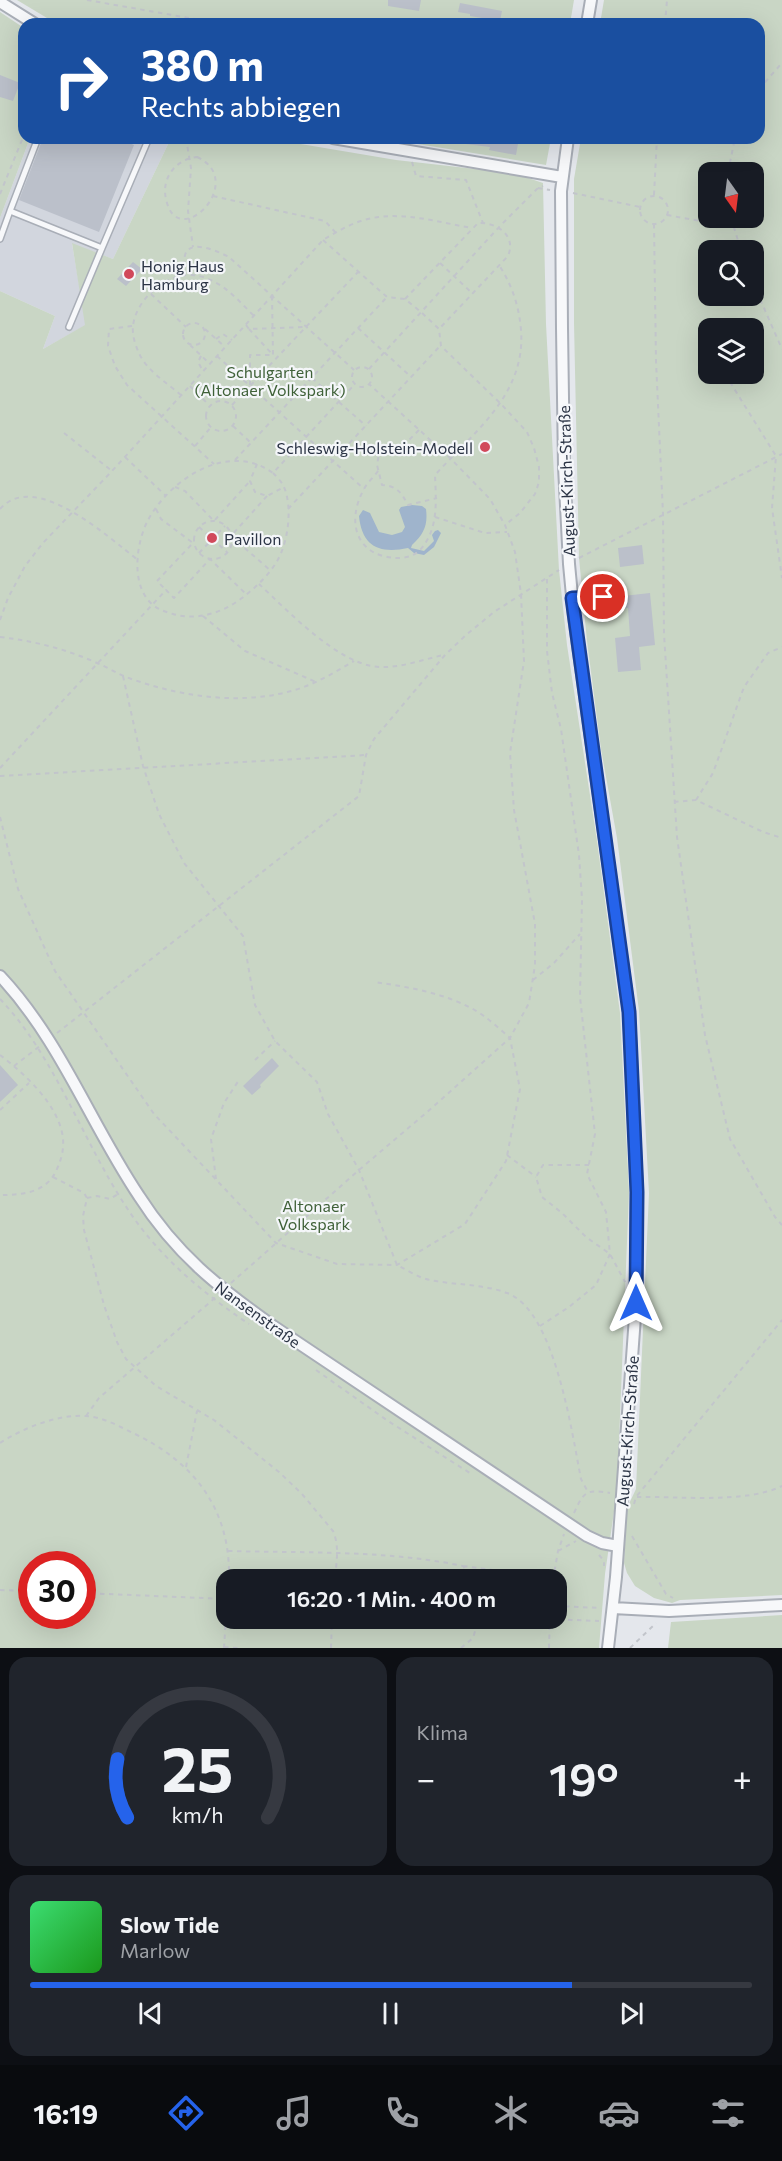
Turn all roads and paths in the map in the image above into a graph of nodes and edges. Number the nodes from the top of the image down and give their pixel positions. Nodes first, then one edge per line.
1 (4, 0) edge
2 (87, 0) edge
3 (591, 0) edge
4 (667, 0) edge
5 (0, 2) edge
6 (25, 18) edge
7 (189, 18) edge
8 (588, 18) edge
9 (666, 18) edge
10 (782, 63) edge
11 (765, 83) edge
12 (20, 144) edge
13 (36, 144) edge
14 (146, 144) edge
15 (187, 144) edge
16 (368, 144) edge
17 (567, 144) edge
18 (657, 144) edge
19 (734, 144) edge
20 (189, 158) junction
21 (411, 159) dead end
22 (730, 162) edge
23 (562, 177) junction
24 (538, 188) junction
25 (561, 191) junction
26 (0, 194) edge
27 (213, 196) junction
28 (654, 196) junction
29 (640, 207) junction
30 (10, 211) junction
31 (668, 215) junction
32 (188, 219) junction
33 (698, 221) edge
34 (483, 223) junction
35 (654, 224) junction
36 (500, 226) junction
37 (472, 228) junction
38 (336, 233) junction
39 (0, 239) edge
40 (323, 240) junction
41 (193, 246) junction
42 (102, 248) junction
43 (440, 263) junction
44 (499, 265) junction
45 (358, 272) junction
46 (184, 275) junction
47 (454, 276) junction
48 (472, 293) junction
49 (151, 294) junction
50 (272, 296) junction
51 (387, 297) junction
52 (405, 299) junction
53 (763, 306) edge
54 (421, 312) junction
55 (254, 316) junction
56 (246, 325) junction
57 (133, 326) junction
58 (69, 327) dead end
59 (186, 327) junction
60 (203, 327) junction
61 (306, 327) junction
62 (273, 328) junction
63 (358, 328) junction
64 (249, 329) junction
65 (439, 329) junction
66 (216, 339) junction
67 (232, 340) junction
68 (188, 344) junction
69 (441, 346) junction
70 (225, 348) junction
71 (782, 349) edge
72 (384, 352) junction
73 (335, 353) junction
74 (273, 355) junction
75 (201, 356) junction
76 (217, 356) junction
77 (277, 359) junction
78 (210, 364) junction
79 (369, 369) junction
80 (354, 370) junction
81 (203, 372) junction
82 (411, 377) junction
83 (312, 378) junction
84 (354, 384) junction
85 (369, 384) junction
86 (731, 384) edge
87 (190, 386) junction
88 (250, 387) junction
89 (181, 396) junction
90 (339, 402) junction
91 (389, 402) junction
92 (501, 404) junction
93 (232, 405) junction
94 (210, 406) junction
95 (279, 413) junction
96 (162, 416) junction
97 (234, 426) junction
98 (366, 426) junction
99 (210, 427) junction
100 (419, 430) junction
101 (64, 433) dead end
102 (306, 437) junction
103 (466, 441) junction
104 (250, 442) junction
105 (195, 446) junction
106 (782, 454) edge
107 (776, 456) junction
108 (125, 457) junction
109 (468, 457) dead end
110 (450, 458) junction
111 (235, 460) junction
112 (333, 462) junction
113 (214, 464) junction
114 (257, 464) junction
115 (112, 471) junction
116 (378, 471) junction
117 (273, 473) junction
118 (250, 481) junction
119 (284, 487) junction
120 (175, 488) junction
121 (364, 489) junction
122 (166, 496) junction
123 (267, 496) junction
124 (436, 498) junction
125 (0, 509) edge
126 (156, 509) junction
127 (288, 509) junction
128 (73, 510) junction
129 (663, 514) junction
130 (435, 517) junction
131 (214, 521) junction
132 (506, 525) junction
133 (225, 526) junction
134 (199, 527) junction
135 (508, 532) junction
136 (231, 536) junction
137 (212, 538) junction
138 (193, 543) junction
139 (227, 552) junction
140 (199, 553) junction
141 (210, 559) junction
142 (138, 560) junction
143 (569, 564) junction
144 (271, 571) junction
145 (547, 578) junction
146 (782, 578) edge
147 (260, 584) junction
148 (166, 590) junction
149 (246, 594) junction
150 (521, 594) junction
151 (603, 597) dead end
152 (572, 598) junction
153 (152, 605) junction
154 (203, 616) junction
155 (0, 620) edge
156 (0, 637) edge
157 (782, 647) edge
158 (445, 655) junction
159 (354, 661) junction
160 (98, 663) junction
161 (123, 676) junction
162 (316, 682) junction
163 (366, 755) junction
164 (142, 766) junction
165 (0, 768) edge
166 (0, 776) edge
167 (696, 800) junction
168 (674, 802) junction
169 (0, 818) edge
170 (782, 838) edge
171 (220, 907) junction
172 (580, 934) junction
173 (0, 976) edge
174 (532, 980) junction
175 (374, 982) dead end
176 (0, 999) edge
177 (84, 1013) junction
178 (57, 1033) dead end
179 (510, 1038) junction
180 (275, 1041) junction
181 (45, 1043) dead end
182 (37, 1049) junction
183 (0, 1055) edge
184 (255, 1060) dead end
185 (14, 1066) junction
186 (239, 1080) dead end
187 (30, 1082) junction
188 (0, 1110) edge
189 (507, 1155) junction
190 (589, 1165) junction
191 (359, 1170) junction
192 (53, 1177) junction
193 (536, 1177) junction
194 (216, 1179) junction
195 (118, 1194) junction
196 (0, 1195) edge
197 (87, 1198) junction
198 (782, 1224) edge
199 (276, 1243) junction
200 (610, 1254) junction
201 (397, 1265) junction
202 (626, 1283) dead end
203 (223, 1290) junction
204 (214, 1299) junction
205 (782, 1320) edge
206 (539, 1327) junction
207 (255, 1328) dead end
208 (309, 1365) dead end
209 (134, 1367) junction
210 (197, 1411) junction
211 (86, 1416) junction
212 (0, 1443) edge
213 (186, 1467) junction
214 (476, 1477) dead end
215 (782, 1486) edge
216 (588, 1492) junction
217 (622, 1494) junction
218 (636, 1497) junction
219 (632, 1509) dead end
220 (574, 1513) dead end
221 (630, 1530) dead end
222 (618, 1546) junction
223 (228, 1551) junction
224 (558, 1551) junction
225 (337, 1554) junction
226 (598, 1554) dead end
227 (463, 1566) junction
228 (229, 1569) edge
229 (336, 1569) edge
230 (465, 1569) edge
231 (486, 1569) edge
232 (554, 1569) edge
233 (616, 1576) junction
234 (0, 1590) edge
235 (18, 1591) edge
236 (96, 1594) edge
237 (216, 1599) edge
238 (679, 1602) dead end
239 (782, 1605) edge
240 (567, 1606) edge
241 (613, 1608) junction
242 (567, 1620) edge
243 (611, 1621) junction
244 (656, 1622) dead end
245 (225, 1629) edge
246 (332, 1629) edge
247 (476, 1629) edge
248 (550, 1629) edge
249 (224, 1648) edge
250 (238, 1648) edge
251 (331, 1648) edge
252 (461, 1648) edge
253 (549, 1648) edge
254 (608, 1648) edge
255 (630, 1648) edge

1 - 5 lane
2 - 7 path
3 - 8 street
4 - 9 path
5 - 6 street
10 - 11 path
12 - 26 path
13 - 30 lane
14 - 42 lane
15 - 20 path
16 - 23 street
17 - 23 street, August-Kirch-Straße
18 - 28 path
19 - 22 path
20 - 27 path
20 - 32 path
20 - 32 path
21 - 34 path
23 - 24 path
23 - 25 street, August-Kirch-Straße
24 - 25 path
24 - 36 path
25 - 29 path
25 - 143 street, August-Kirch-Straße
27 - 32 path
27 - 38 path
28 - 29 path
28 - 31 path
29 - 35 path
30 - 39 lane
30 - 42 lane
31 - 33 path
31 - 35 path
32 - 41 path
34 - 36 path
34 - 37 path
35 - 129 path
36 - 44 path
36 - 47 path
37 - 38 path
37 - 43 path
38 - 40 path
40 - 45 path
40 - 50 path
41 - 46 path
41 - 50 path
42 - 58 lane
43 - 47 path
43 - 52 path
44 - 48 path
44 - 92 path
45 - 51 path
45 - 61 path
46 - 49 path
46 - 55 path
47 - 48 path
47 - 54 path
48 - 65 path
49 - 57 path
49 - 59 path
50 - 55 path
50 - 61 path
50 - 62 path
51 - 52 path
51 - 63 path
52 - 54 path
53 - 71 path
54 - 65 path
54 - 72 path
55 - 56 path
56 - 64 path
56 - 67 path
57 - 89 path
57 - 96 path
59 - 60 path
59 - 68 path
60 - 66 path
60 - 68 path
61 - 62 path
61 - 73 path
61 - 77 path
62 - 64 path
62 - 74 path
63 - 72 path
63 - 73 path
64 - 74 path
65 - 69 path
66 - 67 path
66 - 70 path
67 - 70 path
68 - 75 path
69 - 82 path
69 - 92 path
70 - 76 path
72 - 79 path
72 - 82 path
73 - 80 path
73 - 83 path
74 - 77 path
74 - 88 path
75 - 78 path
75 - 81 path
76 - 78 path
76 - 88 path
77 - 88 path
78 - 81 path
79 - 80 path
79 - 85 path
80 - 84 path
81 - 87 path
82 - 91 path
83 - 90 path
83 - 95 path
84 - 85 path
84 - 90 path
85 - 91 path
86 - 107 path
87 - 89 path
87 - 94 path
88 - 93 path
88 - 95 path
89 - 96 path
90 - 98 path
90 - 102 path
91 - 98 path
91 - 100 path
92 - 103 path
92 - 132 path
93 - 94 path
93 - 97 path
94 - 99 path
95 - 102 path
95 - 104 path
96 - 105 path
96 - 108 path
97 - 99 path
97 - 104 path
98 - 112 path
99 - 105 path
100 - 110 path
100 - 116 path
101 - 115 path
102 - 112 path
102 - 117 path
103 - 109 path
103 - 110 path
104 - 111 path
105 - 113 path
106 - 107 path
107 - 129 path
107 - 146 path
108 - 115 path
108 - 122 path
110 - 124 path
110 - 132 path
111 - 113 path
111 - 114 path
112 - 121 path
112 - 127 path
113 - 120 path
114 - 117 path
114 - 118 path
115 - 128 path
116 - 121 path
116 - 124 path
117 - 119 path
118 - 123 path
118 - 131 path
119 - 123 path
119 - 127 path
120 - 122 path
120 - 131 path
121 - 130 path
122 - 126 path
123 - 136 path
124 - 130 path
125 - 128 path
126 - 138 path
126 - 142 path
127 - 144 path
128 - 142 path
128 - 155 path
129 - 143 path
129 - 168 path
130 - 135 path
131 - 133 path
131 - 134 path
132 - 135 path
133 - 136 path
133 - 137 path
134 - 137 path
134 - 138 path
135 - 150 path
136 - 139 path
136 - 144 path
137 - 139 path
137 - 140 path
138 - 140 path
138 - 148 path
139 - 141 path
140 - 141 path
141 - 148 path
141 - 149 path
142 - 153 path
143 - 145 path
143 - 152 street, August-Kirch-Straße
144 - 147 path
145 - 150 path
145 - 172 path
147 - 149 path
147 - 159 path
148 - 153 path
149 - 154 path
150 - 158 path
150 - 174 path
151 - 152 lane
152 - 217 street, August-Kirch-Straße
153 - 154 path
153 - 160 path
154 - 162 path
156 - 160 path
157 - 167 path
158 - 159 path
158 - 163 path
159 - 162 path
160 - 161 path
160 - 165 path
161 - 162 path
161 - 164 path
163 - 164 path
163 - 171 path
164 - 166 path
164 - 171 path
167 - 168 path
167 - 170 path
168 - 198 path
169 - 177 path
171 - 177 path
171 - 180 path
172 - 174 path
172 - 190 path
173 - 203 street, Nansenstraße
174 - 179 path
175 - 179 path
176 - 182 path
177 - 178 path
177 - 194 path
179 - 189 path
179 - 191 path
180 - 184 path
180 - 191 path
181 - 182 path
182 - 185 path
182 - 195 path
183 - 185 path
185 - 187 path
186 - 194 path
187 - 188 path
187 - 192 path
189 - 193 path
189 - 201 path
190 - 193 path
190 - 200 path
191 - 199 path
191 - 201 path
192 - 196 path
192 - 197 path
193 - 200 path
194 - 199 path
195 - 197 path
195 - 204 path
197 - 209 path
199 - 201 path
199 - 203 path
200 - 202 path
200 - 206 path
201 - 206 path
203 - 204 path
203 - 222 street, Nansenstraße
204 - 207 path
204 - 209 path
205 - 218 path
206 - 216 path
208 - 214 path
209 - 210 path
209 - 211 path
210 - 213 path
210 - 225 path
211 - 212 path
211 - 213 path
213 - 223 path
215 - 218 path
216 - 217 path
216 - 220 path
217 - 222 street, August-Kirch-Straße
218 - 219 path
221 - 238 path
222 - 233 street, August-Kirch-Straße
223 - 225 path
223 - 228 path
224 - 224 path
224 - 232 path
225 - 227 path
225 - 229 path
226 - 233 path
227 - 230 path
227 - 231 path
233 - 241 street, August-Kirch-Straße
234 - 235 path
236 - 237 path
239 - 241 street
240 - 241 path
241 - 243 street, August-Kirch-Straße
242 - 243 path
243 - 254 street, August-Kirch-Straße
244 - 255 path
245 - 249 path
246 - 251 path
247 - 252 path
248 - 253 path
249 - 250 path

